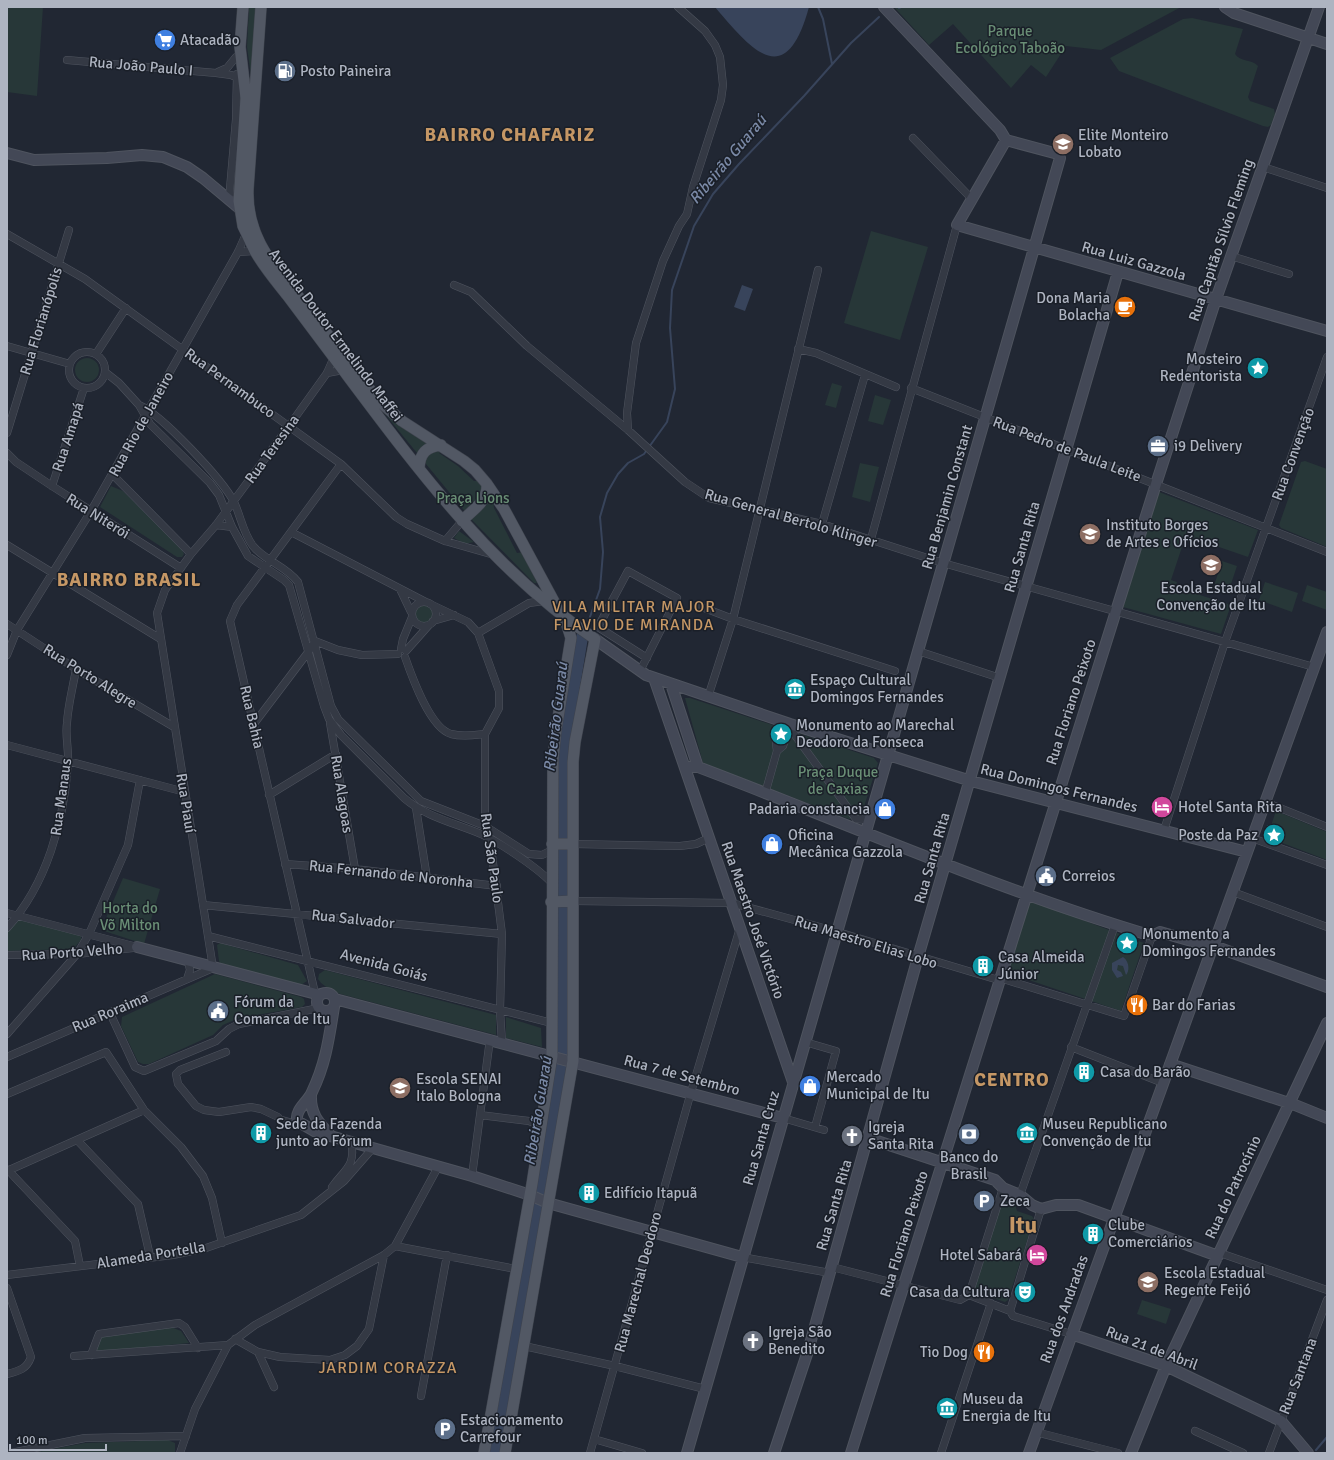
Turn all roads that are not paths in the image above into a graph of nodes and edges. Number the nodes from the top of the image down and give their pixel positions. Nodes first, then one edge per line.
1 (243, 7) edge
2 (261, 7) edge
3 (678, 7) edge
4 (884, 7) edge
5 (1226, 7) edge
6 (1319, 7) edge
7 (1233, 10) edge
8 (242, 20) junction
9 (1308, 37) junction
10 (1327, 44) edge
11 (67, 60) dead end
12 (237, 60) junction
13 (216, 73) junction
14 (241, 78) junction
15 (913, 138) dead end
16 (1006, 140) junction
17 (7, 153) edge
18 (1262, 167) junction
19 (1327, 188) edge
20 (971, 198) junction
21 (229, 200) junction
22 (240, 209) junction
23 (957, 225) junction
24 (69, 230) dead end
25 (7, 234) edge
26 (246, 234) junction
27 (1035, 248) junction
28 (255, 251) junction
29 (238, 252) junction
30 (1231, 256) junction
31 (59, 264) junction
32 (818, 270) dead end
33 (1118, 272) junction
34 (1289, 274) dead end
35 (454, 284) dead end
36 (1216, 299) junction
37 (126, 308) junction
38 (1327, 331) edge
39 (7, 346) edge
40 (183, 349) junction
41 (798, 349) junction
42 (32, 353) junction
43 (96, 354) junction
44 (1327, 357) edge
45 (334, 358) junction
46 (70, 364) junction
47 (343, 370) junction
48 (105, 372) junction
49 (327, 373) junction
50 (865, 375) junction
51 (896, 387) dead end
52 (84, 388) junction
53 (911, 388) junction
54 (139, 405) junction
55 (149, 409) junction
56 (10, 414) edge
57 (145, 416) junction
58 (986, 418) junction
59 (289, 426) junction
60 (628, 430) junction
61 (7, 433) edge
62 (441, 445) junction
63 (1066, 449) junction
64 (7, 453) edge
65 (7, 459) edge
66 (16, 462) junction
67 (342, 464) junction
68 (419, 468) junction
69 (112, 474) junction
70 (488, 484) junction
71 (1156, 484) junction
72 (52, 486) junction
73 (234, 502) junction
74 (448, 505) junction
75 (475, 508) junction
76 (760, 510) junction
77 (91, 511) junction
78 (227, 511) junction
79 (462, 521) junction
80 (822, 524) junction
81 (216, 525) junction
82 (232, 527) junction
83 (1266, 527) junction
84 (291, 532) junction
85 (871, 539) junction
86 (445, 541) junction
87 (7, 545) edge
88 (1327, 552) edge
89 (191, 554) junction
90 (494, 555) junction
91 (270, 560) junction
92 (943, 563) junction
93 (181, 568) junction
94 (264, 568) junction
95 (54, 572) junction
96 (1026, 586) junction
97 (399, 587) junction
98 (530, 587) junction
99 (544, 601) junction
100 (428, 603) junction
101 (529, 603) junction
102 (699, 606) dead end
103 (1116, 612) junction
104 (412, 615) junction
105 (454, 615) junction
106 (564, 618) junction
107 (733, 619) junction
108 (431, 623) junction
109 (7, 624) edge
110 (17, 630) junction
111 (1327, 632) edge
112 (478, 633) junction
113 (586, 633) junction
114 (159, 638) junction
115 (571, 638) junction
116 (314, 641) junction
117 (1225, 642) junction
118 (309, 651) junction
119 (918, 651) junction
120 (403, 653) junction
121 (7, 654) edge
122 (647, 658) junction
123 (1314, 667) junction
124 (76, 669) junction
125 (640, 671) junction
126 (895, 671) dead end
127 (654, 678) junction
128 (1000, 678) junction
129 (671, 684) junction
130 (708, 697) junction
131 (329, 719) junction
132 (253, 724) junction
133 (787, 724) junction
134 (174, 727) junction
135 (347, 728) junction
136 (485, 734) junction
137 (341, 735) junction
138 (7, 745) edge
139 (335, 750) junction
140 (888, 754) junction
141 (69, 761) junction
142 (685, 767) junction
143 (698, 767) junction
144 (140, 780) junction
145 (971, 780) junction
146 (185, 792) junction
147 (765, 794) junction
148 (269, 795) junction
149 (414, 795) junction
150 (409, 802) junction
151 (1056, 802) junction
152 (1266, 802) junction
153 (428, 804) junction
154 (416, 808) junction
155 (426, 813) junction
156 (869, 820) junction
157 (485, 826) junction
158 (1327, 826) edge
159 (1164, 830) junction
160 (866, 833) junction
161 (709, 838) junction
162 (1252, 838) junction
163 (490, 839) junction
164 (560, 845) junction
165 (1247, 852) junction
166 (285, 864) junction
167 (946, 864) junction
168 (1327, 865) edge
169 (355, 869) junction
170 (427, 878) junction
171 (552, 882) junction
172 (497, 886) junction
173 (1233, 892) junction
174 (1026, 893) junction
175 (562, 901) junction
176 (732, 904) junction
177 (203, 905) junction
178 (7, 913) edge
179 (296, 914) junction
180 (18, 916) junction
181 (1115, 925) junction
182 (740, 927) junction
183 (1327, 927) edge
184 (7, 928) edge
185 (838, 932) junction
186 (88, 934) junction
187 (502, 934) junction
188 (208, 936) junction
189 (1152, 936) junction
190 (1214, 946) junction
191 (137, 947) junction
192 (77, 954) junction
193 (7, 955) edge
194 (918, 957) junction
195 (306, 960) junction
196 (188, 961) junction
197 (213, 968) junction
198 (1000, 978) junction
199 (187, 979) junction
200 (1327, 987) edge
201 (318, 1002) junction
202 (335, 1003) junction
203 (1086, 1004) junction
204 (500, 1010) junction
205 (110, 1013) junction
206 (552, 1023) junction
207 (1327, 1023) edge
208 (331, 1027) junction
209 (7, 1034) edge
210 (490, 1039) junction
211 (502, 1042) junction
212 (805, 1042) junction
213 (1071, 1047) junction
214 (7, 1049) edge
215 (226, 1052) dead end
216 (15, 1054) junction
217 (7, 1057) edge
218 (563, 1059) junction
219 (1170, 1064) junction
220 (793, 1082) junction
221 (1163, 1083) junction
222 (691, 1092) junction
223 (7, 1094) edge
224 (311, 1095) junction
225 (1289, 1102) junction
226 (301, 1109) junction
227 (144, 1110) junction
228 (313, 1113) junction
229 (480, 1115) junction
230 (783, 1118) junction
231 (1327, 1118) edge
232 (304, 1126) junction
233 (541, 1126) junction
234 (815, 1127) junction
235 (824, 1130) dead end
236 (331, 1136) junction
237 (868, 1138) junction
238 (77, 1140) junction
239 (351, 1142) junction
240 (372, 1149) junction
241 (941, 1162) junction
242 (438, 1167) junction
243 (7, 1171) edge
244 (472, 1176) junction
245 (1003, 1188) junction
246 (330, 1191) junction
247 (531, 1196) junction
248 (1020, 1196) junction
249 (546, 1202) junction
250 (1041, 1209) junction
251 (1113, 1218) junction
252 (652, 1232) junction
253 (222, 1243) junction
254 (394, 1246) junction
255 (384, 1254) junction
256 (1219, 1254) junction
257 (447, 1255) junction
258 (150, 1256) junction
259 (742, 1257) junction
260 (80, 1266) junction
261 (516, 1269) junction
262 (831, 1270) junction
263 (7, 1275) edge
264 (904, 1285) junction
265 (7, 1288) edge
266 (1327, 1290) edge
267 (969, 1295) junction
268 (1327, 1300) edge
269 (991, 1303) junction
270 (1010, 1311) junction
271 (1071, 1334) junction
272 (235, 1339) junction
273 (228, 1346) junction
274 (524, 1346) junction
275 (198, 1348) junction
276 (258, 1352) junction
277 (90, 1355) junction
278 (74, 1356) dead end
279 (615, 1366) junction
280 (1166, 1366) junction
281 (7, 1374) edge
282 (274, 1387) dead end
283 (705, 1389) junction
284 (421, 1396) dead end
285 (1281, 1421) junction
286 (1195, 1431) dead end
287 (1036, 1432) junction
288 (186, 1436) junction
289 (594, 1439) junction
290 (11, 1453) edge
291 (180, 1453) edge
292 (484, 1453) edge
293 (505, 1453) edge
294 (590, 1453) edge
295 (642, 1453) edge
296 (687, 1453) edge
297 (774, 1453) edge
298 (851, 1453) edge
299 (941, 1453) edge
300 (1029, 1453) edge
301 (1118, 1453) edge
302 (1131, 1453) edge
303 (1243, 1453) edge
304 (1269, 1453) edge
305 (1308, 1453) edge

1 - 8 main road, Avenida Doutor Ermelindo Maffei
2 - 62 main road, Avenida Doutor Ermelindo Maffei
3 - 60 street
4 - 16 street
5 - 7 street
6 - 9 street, Rua Capitão Sílvio Fleming
7 - 9 street
8 - 12 street
8 - 14 main road, Avenida Doutor Ermelindo Maffei
9 - 10 street
9 - 18 street, Rua Capitão Sílvio Fleming
11 - 13 street, Rua João Paulo I
12 - 13 street
12 - 14 street
13 - 14 street, Rua João Paulo I
14 - 21 street
14 - 22 main road, Avenida Doutor Ermelindo Maffei
15 - 20 street
16 - 20 street
16 - 27 street, Rua Benjamin Constant
17 - 21 street
18 - 19 street
18 - 30 street, Rua Capitão Sílvio Fleming
20 - 23 street
21 - 22 street
22 - 26 main road, Avenida Doutor Ermelindo Maffei
23 - 27 street, Rua Luiz Gazzola
23 - 53 street
24 - 31 street, Rua Florianópolis
25 - 31 street, Rua Pernambuco
26 - 28 main road, Avenida Doutor Ermelindo Maffei
26 - 29 street, Rua Rio de Janeiro
27 - 33 street, Rua Luiz Gazzola
27 - 58 street, Rua Benjamin Constant
28 - 29 street
28 - 45 main road, Avenida Doutor Ermelindo Maffei
29 - 40 street, Rua Rio de Janeiro
30 - 34 street
30 - 36 street, Rua Capitão Sílvio Fleming
31 - 37 street, Rua Pernambuco
31 - 42 street, Rua Florianópolis
32 - 41 street
33 - 36 street, Rua Luiz Gazzola
33 - 63 street, Rua Santa Rita
35 - 60 street, Rua General Bertolo Klinger
36 - 38 street, Rua Luiz Gazzola
36 - 71 street, Rua Capitão Sílvio Fleming
37 - 40 street, Rua Pernambuco
37 - 43 street
39 - 42 street
40 - 55 street, Rua Rio de Janeiro
40 - 59 street, Rua Pernambuco
41 - 50 street
41 - 76 street
42 - 46 street
42 - 56 street, Rua Florianópolis
43 - 46 street
43 - 48 street
44 - 83 street, Rua Convenção
45 - 47 main road, Avenida Doutor Ermelindo Maffei
45 - 49 street, Rua Teresina
46 - 52 street
47 - 49 street
47 - 68 main road, Avenida Doutor Ermelindo Maffei
48 - 52 street
48 - 54 street
49 - 59 street, Rua Teresina
50 - 51 street
50 - 80 street
52 - 72 street, Rua Amapá
53 - 58 street, Rua Pedro de Paula Leite
53 - 85 street
54 - 55 street
54 - 57 street
55 - 57 street, Rua Rio de Janeiro
55 - 73 street
56 - 61 street, Rua Florianópolis
57 - 69 street, Rua Rio de Janeiro
57 - 78 street
58 - 63 street, Rua Pedro de Paula Leite
58 - 92 street, Rua Benjamin Constant
59 - 67 street, Rua Pernambuco
59 - 73 street, Rua Teresina
60 - 76 street, Rua General Bertolo Klinger
62 - 68 main road
62 - 70 main road, Avenida Doutor Ermelindo Maffei
63 - 71 street, Rua Pedro de Paula Leite
63 - 96 street, Rua Santa Rita
64 - 66 street, Rua Niterói
65 - 66 street, Rua Niterói
66 - 72 street, Rua Niterói
67 - 84 street, Rua Bahia
67 - 86 street, Rua Pernambuco
68 - 74 main road, Avenida Doutor Ermelindo Maffei
69 - 77 street, Rua Rio de Janeiro
69 - 89 street
70 - 75 main road
70 - 106 main road, Avenida Doutor Ermelindo Maffei
71 - 83 street, Rua Pedro de Paula Leite
71 - 103 street, Rua Capitão Sílvio Fleming
72 - 77 street, Rua Niterói
73 - 78 street, Rua Teresina
73 - 91 street
74 - 75 main road
74 - 79 main road, Avenida Doutor Ermelindo Maffei
75 - 79 main road
76 - 80 street, Rua General Bertolo Klinger
76 - 107 street
77 - 93 street, Rua Niterói
77 - 95 street, Rua Rio de Janeiro
78 - 81 street, Rua Teresina
78 - 82 street
79 - 86 street
79 - 90 main road, Avenida Doutor Ermelindo Maffei
80 - 85 street, Rua General Bertolo Klinger
81 - 82 street
81 - 89 street, Rua Teresina
82 - 94 street
83 - 88 street
83 - 117 street, Rua Convenção
84 - 91 street, Rua Bahia
84 - 97 street
85 - 92 street, Rua General Bertolo Klinger
86 - 90 street, Rua Pernambuco
87 - 95 street
89 - 93 street, Rua Teresina
90 - 98 main road, Avenida Doutor Ermelindo Maffei
91 - 94 street, Rua Bahia
91 - 116 street
92 - 96 street, Rua General Bertolo Klinger
92 - 119 street, Rua Benjamin Constant
93 - 114 street, Rua Teresina
94 - 118 street
94 - 132 street, Rua Bahia
95 - 110 street, Rua Rio de Janeiro
95 - 114 street
96 - 103 street, Rua General Bertolo Klinger
96 - 128 street, Rua Santa Rita
97 - 100 street
97 - 104 street
98 - 99 main road, Avenida Doutor Ermelindo Maffei
98 - 101 street
99 - 101 street
99 - 106 main road, Avenida Doutor Ermelindo Maffei
100 - 104 street
100 - 105 street
100 - 108 street
101 - 112 street
102 - 107 street
103 - 117 street, Rua General Bertolo Klinger
103 - 151 street, Rua Floriano Peixoto
104 - 108 street
104 - 120 street
105 - 108 street
105 - 112 street
106 - 113 main road, Avenida Doutor Ermelindo Maffei
106 - 115 main road
107 - 126 street
107 - 130 street
108 - 120 street
109 - 110 street, Rua Porto Alegre
110 - 121 street, Rua Rio de Janeiro
110 - 124 street, Rua Porto Alegre
111 - 123 street, Rua dos Andradas
112 - 136 street, Rua São Paulo
113 - 115 main road
113 - 125 street
113 - 164 main road
114 - 134 street, Rua Piauí
115 - 164 main road
116 - 118 street
116 - 120 street
116 - 135 street
117 - 123 street, Rua General Bertolo Klinger
117 - 159 street, Rua Convenção
118 - 131 street
118 - 132 street
119 - 128 street
119 - 140 street, Rua Benjamin Constant
120 - 136 street
122 - 122 street
122 - 125 street
123 - 152 street, Rua dos Andradas
124 - 134 street, Rua Porto Alegre
124 - 141 street, Rua Manaus
125 - 127 street
127 - 129 street
127 - 142 street
128 - 145 street, Rua Santa Rita
129 - 130 street
129 - 143 street
130 - 133 street
131 - 137 street
131 - 139 street, Rua Alagoas
132 - 148 street, Rua Bahia
133 - 140 street
133 - 147 street
133 - 156 street
134 - 146 street, Rua Piauí
135 - 137 street
135 - 149 street
136 - 157 street, Rua São Paulo
137 - 139 street
137 - 150 street
138 - 141 street
139 - 148 street
139 - 169 street, Rua Alagoas
140 - 145 street, Rua Domingos Fernandes
140 - 156 street
141 - 144 street
141 - 180 street, Rua Manaus
142 - 143 street
142 - 161 street, Rua Maestro José Victório
143 - 147 street
144 - 146 street
144 - 186 street
145 - 151 street, Rua Domingos Fernandes
145 - 167 street, Rua Santa Rita
146 - 177 street, Rua Piauí
147 - 160 street
148 - 166 street, Rua Bahia
149 - 150 street
149 - 153 street
150 - 154 street
151 - 159 street, Rua Domingos Fernandes
151 - 174 street, Rua Floriano Peixoto
152 - 158 street
152 - 162 street, Rua dos Andradas
153 - 155 street
153 - 157 street
154 - 155 street
154 - 170 street
155 - 163 street
156 - 160 street
157 - 163 street, Rua São Paulo
157 - 164 street
159 - 165 street, Rua Domingos Fernandes
160 - 167 street
160 - 185 street, Rua Santa Cruz
161 - 164 street
161 - 176 street, Rua Maestro José Victório
162 - 165 street, Rua dos Andradas
162 - 168 street
163 - 171 street
163 - 172 street, Rua São Paulo
164 - 171 main road
164 - 175 main road
165 - 173 street, Rua dos Andradas
166 - 169 street, Rua Fernando de Noronha
166 - 179 street, Rua Bahia
167 - 174 street
167 - 194 street, Rua Santa Rita
169 - 170 street, Rua Fernando de Noronha
170 - 172 street, Rua Fernando de Noronha
171 - 175 main road
172 - 187 street, Rua São Paulo
173 - 183 street
173 - 190 street, Rua dos Andradas
174 - 181 street
174 - 198 street, Rua Floriano Peixoto
175 - 176 street, Rua Maestro Elias Lobo
175 - 206 main road
175 - 218 main road
176 - 182 street, Rua Maestro José Victório
176 - 185 street, Rua Maestro Elias Lobo
177 - 179 street, Rua Salvador
177 - 188 street, Rua Piauí
178 - 180 street
179 - 187 street, Rua Salvador
179 - 195 street, Rua Bahia
180 - 184 street, Rua Manaus
180 - 186 street
181 - 189 street
181 - 203 street
182 - 220 street, Rua Maestro José Victório
182 - 222 street, Rua Marechal Deodoro
185 - 194 street, Rua Maestro Elias Lobo
185 - 212 street, Rua Santa Cruz
186 - 191 street
186 - 192 street
187 - 204 street, Rua São Paulo
188 - 195 street, Avenida Goiás
188 - 197 street, Rua Piauí
189 - 190 street
189 - 203 street, Rua Maestro Elias Lobo
190 - 200 street
190 - 219 street, Rua dos Andradas
191 - 192 street, Rua Porto Velho
191 - 196 street
192 - 193 street, Rua Porto Velho
192 - 209 street
194 - 198 street, Rua Maestro Elias Lobo
194 - 237 street, Rua Santa Rita
195 - 201 street, Rua Bahia
195 - 204 street, Avenida Goiás
196 - 197 street
196 - 199 street
197 - 199 street, Rua Roraima
197 - 201 street
198 - 203 street, Rua Maestro Elias Lobo
198 - 241 street, Rua Floriano Peixoto
199 - 205 street, Rua Roraima
201 - 202 street
201 - 202 street
201 - 205 street
201 - 208 street
202 - 208 street
202 - 210 street
203 - 213 street
204 - 206 street, Avenida Goiás
204 - 211 street, Rua São Paulo
205 - 216 street, Rua Roraima
206 - 218 main road
207 - 225 street, Rua do Patrocínio
208 - 224 street
210 - 211 street
210 - 229 street
211 - 218 street
212 - 220 street, Rua Santa Cruz
212 - 234 street
213 - 221 street
213 - 248 street
214 - 216 street
215 - 232 street
216 - 217 street, Rua Roraima
218 - 222 street, Rua 7 de Setembro
218 - 233 main road
218 - 249 main road
219 - 221 street, Rua dos Andradas
219 - 225 street
220 - 230 street, Rua Santa Cruz
221 - 251 street, Rua dos Andradas
222 - 230 street, Rua 7 de Setembro
222 - 252 street, Rua Marechal Deodoro
223 - 227 street
224 - 226 street
224 - 228 street
225 - 231 street
225 - 256 street, Rua do Patrocínio
226 - 228 street
226 - 232 street
227 - 238 street
227 - 253 street
228 - 232 street
228 - 236 street
229 - 233 street
229 - 244 street
230 - 234 street
230 - 259 street, Rua Santa Cruz
232 - 236 street
233 - 247 main road
234 - 235 street
236 - 239 street
237 - 241 street
237 - 262 street, Rua Santa Rita
238 - 243 street
238 - 258 street
239 - 240 street
239 - 246 street, Alameda Portella
240 - 242 street
240 - 246 street, Alameda Portella
241 - 245 street
241 - 264 street, Rua Floriano Peixoto
242 - 244 street
242 - 254 street
243 - 260 street
244 - 247 street
245 - 248 street
245 - 267 street
246 - 253 street, Alameda Portella
247 - 249 street
247 - 261 main road
248 - 250 street
249 - 252 street
249 - 274 main road
250 - 251 street
250 - 270 street
251 - 256 street
251 - 271 street, Rua dos Andradas
252 - 259 street
252 - 279 street, Rua Marechal Deodoro
253 - 258 street, Alameda Portella
254 - 255 street
254 - 257 street
255 - 272 street
255 - 276 street
256 - 266 street
256 - 280 street, Rua do Patrocínio
257 - 261 street
257 - 284 street
258 - 260 street, Alameda Portella
259 - 262 street
259 - 283 street, Rua Santa Cruz
260 - 263 street, Alameda Portella
261 - 292 main road
262 - 264 street
262 - 297 street, Rua Santa Rita
264 - 267 street
264 - 298 street, Rua Floriano Peixoto
265 - 281 street
267 - 269 street, Rua 21 de Abril
268 - 285 street, Rua Santana
269 - 270 street, Rua 21 de Abril
269 - 299 street
270 - 271 street, Rua 21 de Abril
271 - 280 street, Rua 21 de Abril
271 - 287 street, Rua dos Andradas
272 - 273 street
272 - 276 street
273 - 275 street
273 - 288 street
274 - 279 street
274 - 293 main road
275 - 277 street
275 - 277 street
276 - 282 street
277 - 278 street
279 - 283 street
279 - 289 street, Rua Marechal Deodoro
280 - 285 street, Rua 21 de Abril
280 - 302 street, Rua do Patrocínio
283 - 296 street, Rua Santa Cruz
285 - 304 street, Rua Santana
285 - 305 street
286 - 303 street
287 - 300 street, Rua dos Andradas
287 - 301 street
288 - 290 street
288 - 291 street
289 - 294 street, Rua Marechal Deodoro
289 - 295 street

